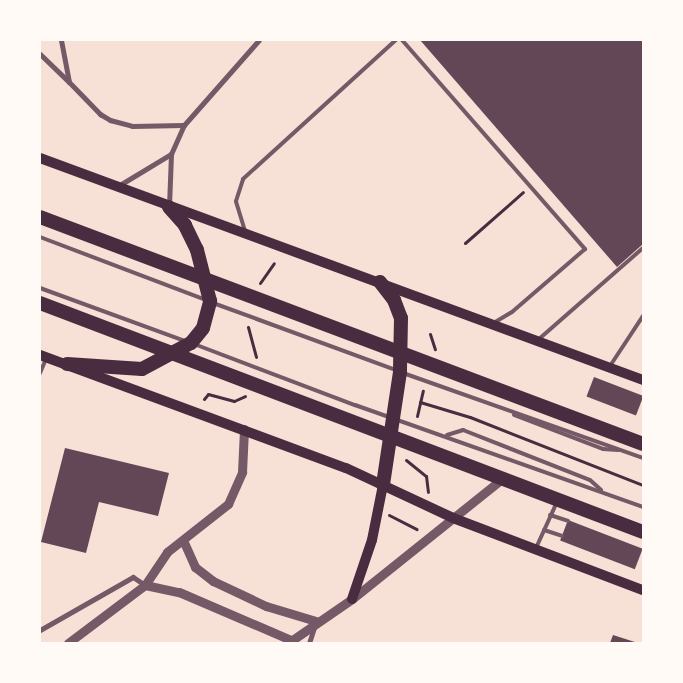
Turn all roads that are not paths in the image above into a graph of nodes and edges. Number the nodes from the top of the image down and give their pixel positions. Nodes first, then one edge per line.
1 (61, 40) edge
2 (260, 40) edge
3 (396, 40) edge
4 (402, 40) edge
5 (40, 54) edge
6 (69, 82) junction
7 (184, 125) junction
8 (171, 154) junction
9 (40, 158) edge
10 (117, 186) junction
11 (169, 207) junction
12 (40, 217) edge
13 (245, 233) junction
14 (40, 237) edge
15 (643, 248) edge
16 (205, 280) junction
17 (380, 282) junction
18 (40, 288) edge
19 (210, 301) junction
20 (40, 303) edge
21 (643, 316) edge
22 (492, 324) junction
23 (537, 341) junction
24 (191, 343) junction
25 (174, 354) junction
26 (401, 354) junction
27 (43, 356) edge
28 (67, 364) junction
29 (609, 368) junction
30 (400, 372) junction
31 (40, 373) edge
32 (643, 380) edge
33 (394, 418) junction
34 (244, 429) junction
35 (446, 435) junction
36 (391, 436) junction
37 (643, 444) edge
38 (643, 458) edge
39 (502, 479) junction
40 (383, 485) junction
41 (602, 491) junction
42 (558, 500) junction
43 (643, 507) edge
44 (550, 515) junction
45 (452, 518) junction
46 (568, 521) dead end
47 (544, 530) junction
48 (643, 532) edge
49 (562, 536) dead end
50 (183, 540) junction
51 (535, 549) junction
52 (145, 585) junction
53 (643, 590) edge
54 (352, 599) junction
55 (316, 621) junction
56 (40, 630) edge
57 (292, 642) edge
58 (68, 643) edge
59 (309, 643) edge

1 - 6 street
2 - 7 street
3 - 13 lane
4 - 22 lane
5 - 6 street
6 - 7 street
7 - 8 street
8 - 10 street
8 - 11 street
9 - 10 main road
10 - 11 main road
11 - 13 main road
11 - 16 highway
12 - 16 highway
13 - 17 main road
14 - 19 lane
15 - 23 lane
16 - 19 highway
16 - 26 highway
17 - 22 main road
17 - 26 highway
18 - 24 lane
19 - 24 highway
19 - 30 lane
20 - 25 highway
21 - 29 lane
22 - 23 main road
23 - 29 main road
24 - 25 highway
24 - 33 lane
25 - 28 highway
25 - 36 highway
26 - 30 highway
26 - 37 highway
27 - 28 main road
27 - 31 lane
28 - 34 main road
29 - 32 main road
30 - 33 highway
30 - 38 lane
33 - 35 lane
33 - 36 highway
34 - 40 main road
34 - 50 street
35 - 41 lane
35 - 41 lane
36 - 39 highway
36 - 40 highway
39 - 42 highway
39 - 45 street
40 - 45 main road
40 - 54 main road
41 - 43 lane
42 - 44 lane
42 - 48 highway
44 - 46 lane
44 - 47 lane
45 - 51 main road
45 - 54 street
47 - 49 lane
47 - 51 lane
50 - 52 street
50 - 55 street
51 - 53 main road
52 - 56 street
52 - 57 street
52 - 58 street
54 - 55 street
55 - 57 street
55 - 59 street

